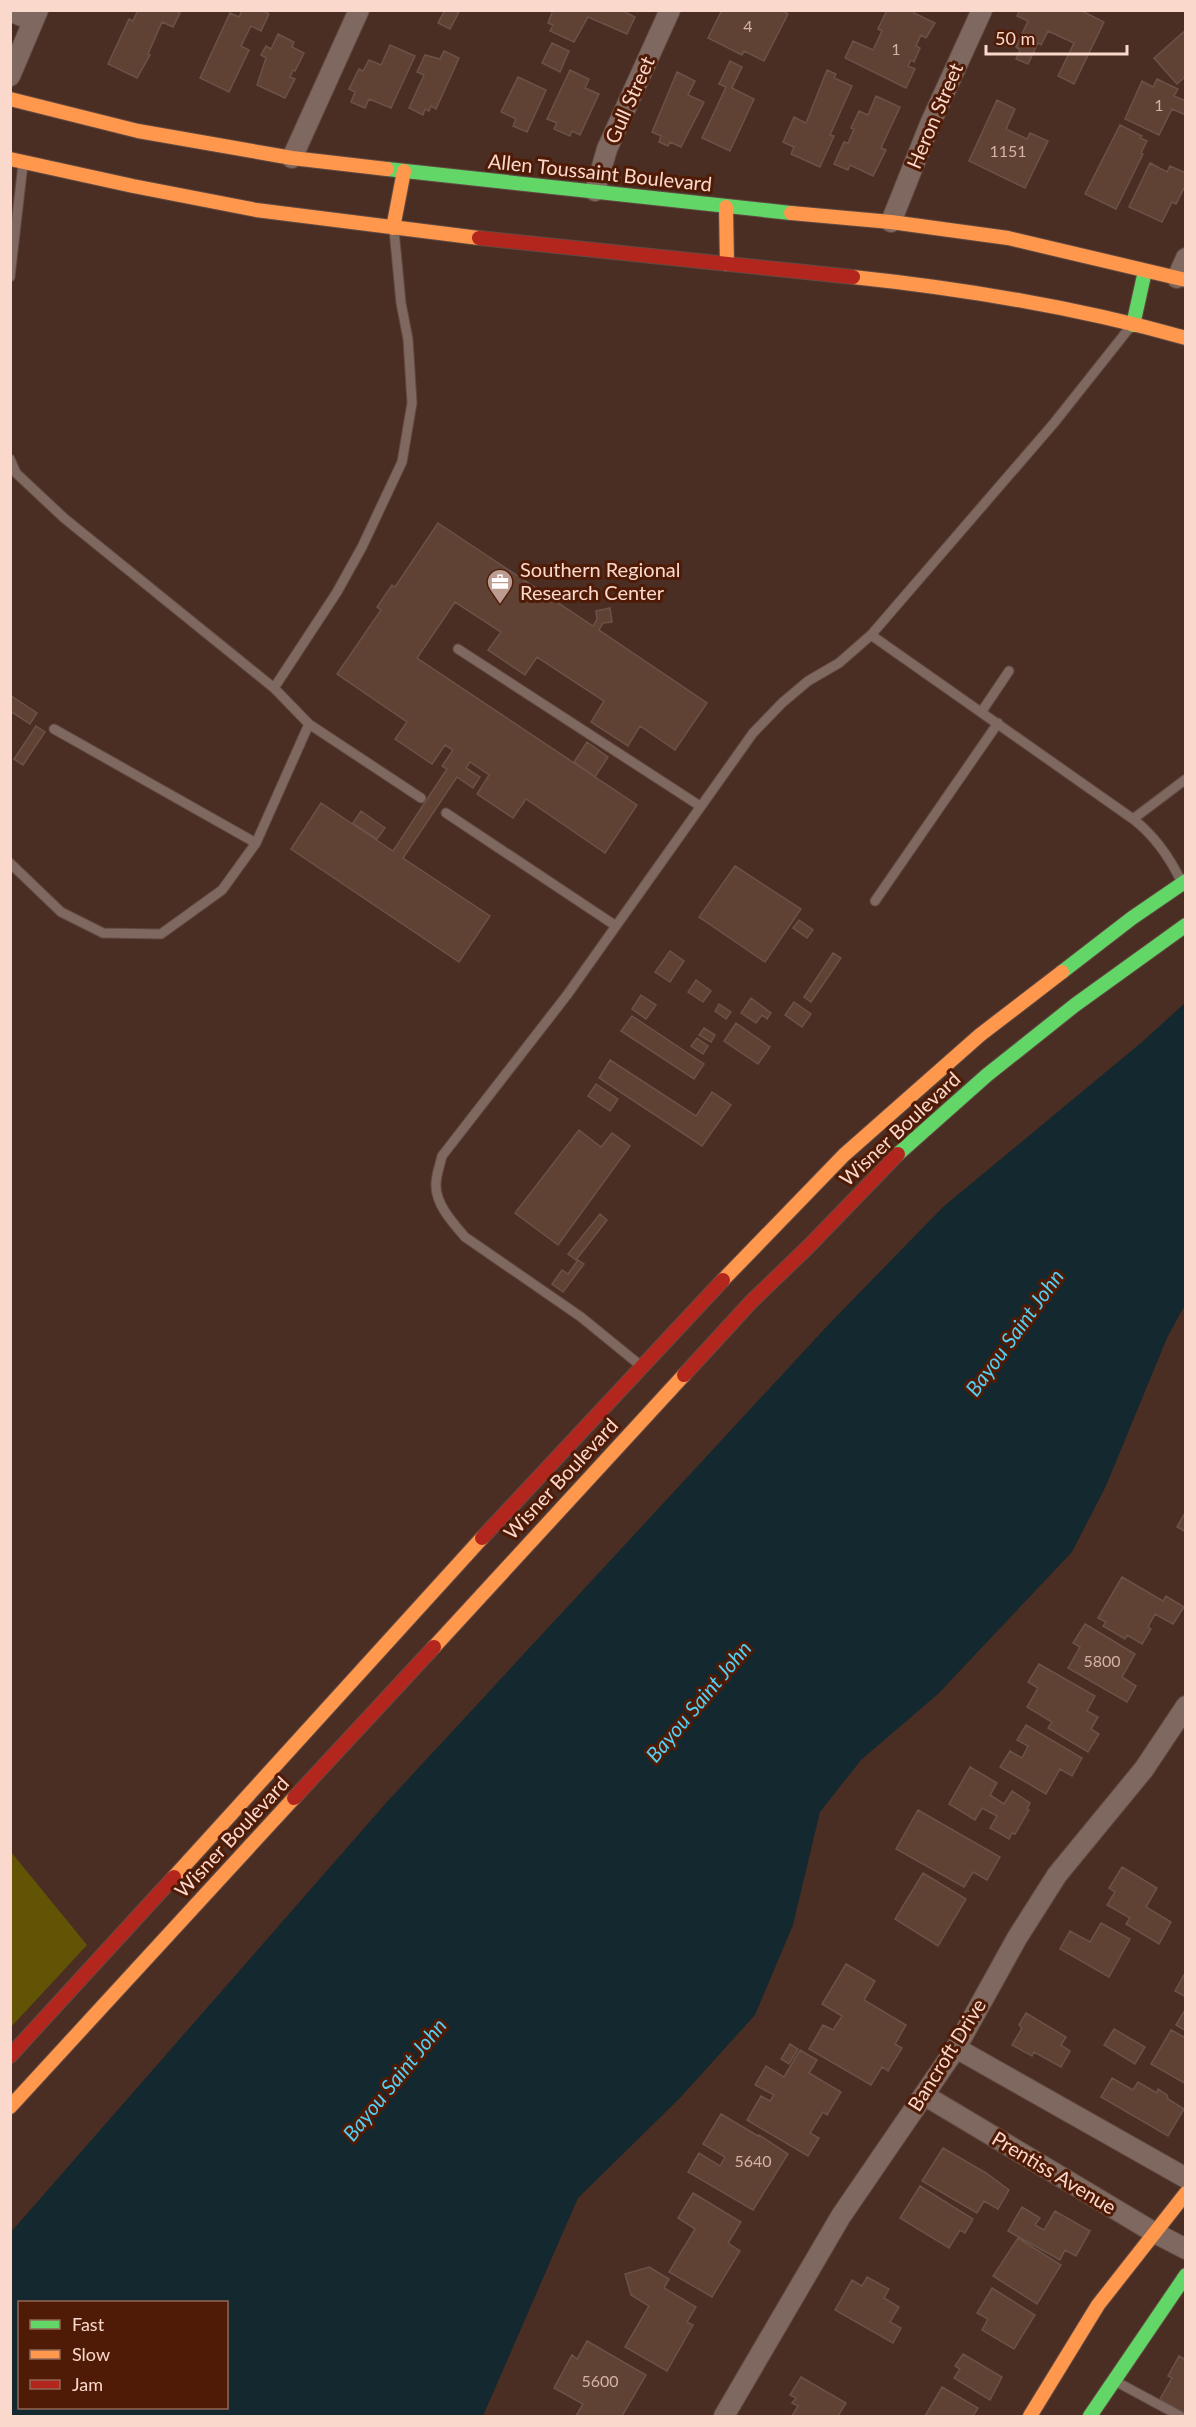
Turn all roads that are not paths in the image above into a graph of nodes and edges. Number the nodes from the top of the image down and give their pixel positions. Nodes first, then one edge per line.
1 (359, 10) edge
2 (670, 10) edge
3 (982, 10) edge
4 (10, 11) edge
5 (35, 16) edge
6 (10, 76) edge
7 (10, 99) edge
8 (292, 158) junction
9 (17, 160) edge
10 (404, 171) junction
11 (595, 191) junction
12 (726, 207) junction
13 (891, 222) junction
14 (393, 228) junction
15 (1185, 258) edge
16 (727, 264) junction
17 (1145, 271) junction
18 (10, 277) edge
19 (1181, 279) edge
20 (1133, 324) junction
21 (1185, 338) edge
22 (10, 459) edge
23 (871, 635) junction
24 (458, 649) dead end
25 (1009, 671) dead end
26 (274, 688) junction
27 (982, 711) junction
28 (998, 723) junction
29 (309, 724) junction
30 (54, 729) dead end
31 (1185, 779) edge
32 (421, 798) dead end
33 (700, 806) junction
34 (446, 813) dead end
35 (1133, 819) junction
36 (256, 843) junction
37 (10, 863) edge
38 (1184, 884) edge
39 (875, 901) dead end
40 (616, 926) junction
41 (1185, 926) edge
42 (642, 1366) junction
43 (1185, 1706) edge
44 (956, 2048) junction
45 (10, 2056) edge
46 (924, 2095) junction
47 (10, 2107) edge
48 (1185, 2178) edge
49 (1185, 2193) edge
50 (1155, 2234) junction
51 (1185, 2250) edge
52 (1185, 2275) edge
53 (1113, 2380) junction
54 (724, 2416) edge
55 (1030, 2416) edge
56 (1090, 2416) edge
57 (1180, 2416) edge

1 - 8 street
2 - 11 street, Gull Street
3 - 13 street, Heron Street
4 - 5 street
5 - 6 street
7 - 8 street, Allen Toussaint Boulevard
8 - 10 street, Allen Toussaint Boulevard
9 - 14 street
9 - 18 lane
10 - 11 street, Allen Toussaint Boulevard
10 - 14 street
11 - 12 street, Allen Toussaint Boulevard
12 - 13 street, Allen Toussaint Boulevard
12 - 16 street
13 - 17 street, Allen Toussaint Boulevard
14 - 16 street
14 - 26 lane
15 - 19 street
16 - 20 street
17 - 19 street, Allen Toussaint Boulevard
17 - 20 street
20 - 21 street
20 - 23 lane
22 - 26 lane
23 - 27 lane
23 - 33 lane
24 - 33 lane
25 - 27 lane
26 - 29 lane
27 - 28 lane
28 - 35 lane
28 - 39 lane
29 - 32 lane
29 - 36 lane
30 - 36 lane
31 - 35 lane
33 - 40 lane
34 - 40 lane
35 - 38 lane
36 - 37 lane
38 - 42 street, Wisner Boulevard
40 - 42 lane
41 - 47 street, Wisner Boulevard
42 - 45 street, Wisner Boulevard
43 - 44 street, Bancroft Drive
44 - 46 street, Bancroft Drive
44 - 48 street
46 - 50 street, Prentiss Avenue
46 - 54 street, Bancroft Drive
49 - 50 street
50 - 51 street, Prentiss Avenue
50 - 55 street
52 - 53 street
53 - 56 street
53 - 57 lane

